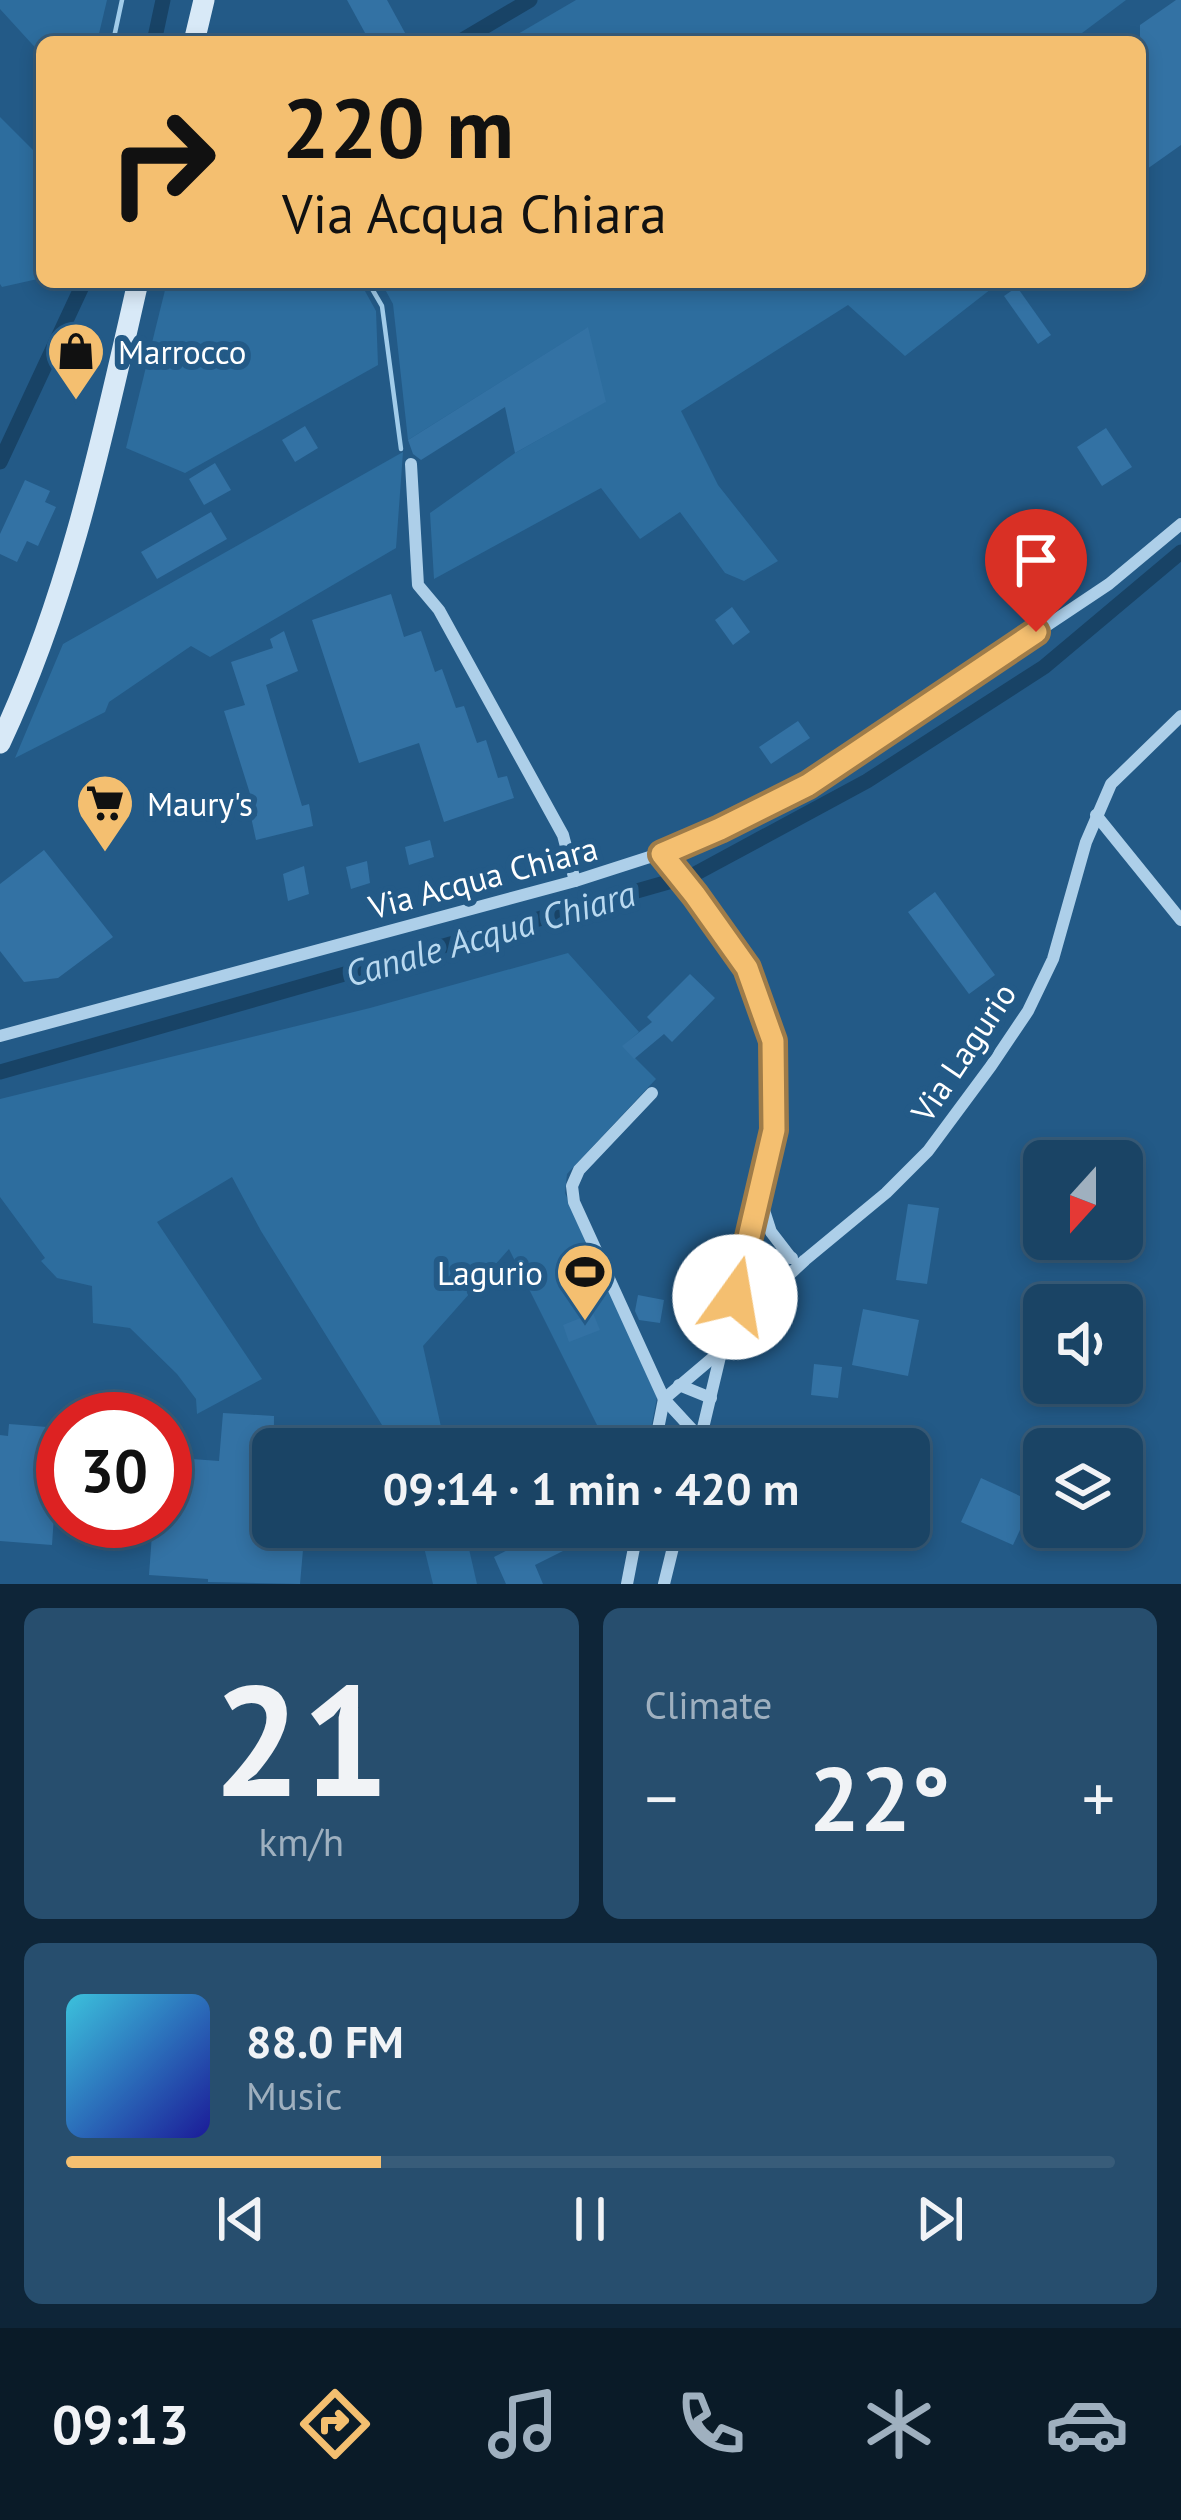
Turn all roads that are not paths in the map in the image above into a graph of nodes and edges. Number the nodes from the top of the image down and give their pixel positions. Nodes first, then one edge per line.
1 (204, 0) edge
2 (195, 36) edge
3 (137, 288) edge
4 (411, 464) dead end
5 (1181, 524) edge
6 (1181, 716) edge
7 (0, 743) edge
8 (1096, 815) junction
9 (662, 854) junction
10 (575, 881) junction
11 (1181, 920) edge
12 (0, 1036) edge
13 (652, 1094) dead end
14 (760, 1199) junction
15 (745, 1256) junction
16 (798, 1259) junction
17 (783, 1280) junction
18 (728, 1332) junction
19 (723, 1348) junction
20 (679, 1385) junction
21 (664, 1399) junction
22 (709, 1404) junction
23 (680, 1414) junction
24 (658, 1428) edge
25 (689, 1428) edge
26 (703, 1428) edge
27 (634, 1548) edge
28 (673, 1548) edge
29 (627, 1584) edge
30 (664, 1584) edge

1 - 2 main road
3 - 7 main road
4 - 10 street
5 - 9 street, Via Acqua Chiara
6 - 8 street, Via Lagurio
8 - 11 street
8 - 16 street, Via Lagurio
9 - 10 street, Via Acqua Chiara
9 - 14 street
10 - 12 street, Via Acqua Chiara
13 - 21 street
14 - 15 street
14 - 16 street
15 - 16 street
15 - 17 street
15 - 18 street
16 - 17 street, Via Lagurio
17 - 18 street, Via Lagurio
18 - 19 street
19 - 20 street
19 - 22 street
20 - 21 street
20 - 22 street
21 - 23 street
21 - 24 street
22 - 23 street
22 - 26 street
23 - 25 street
27 - 29 street
28 - 30 street

